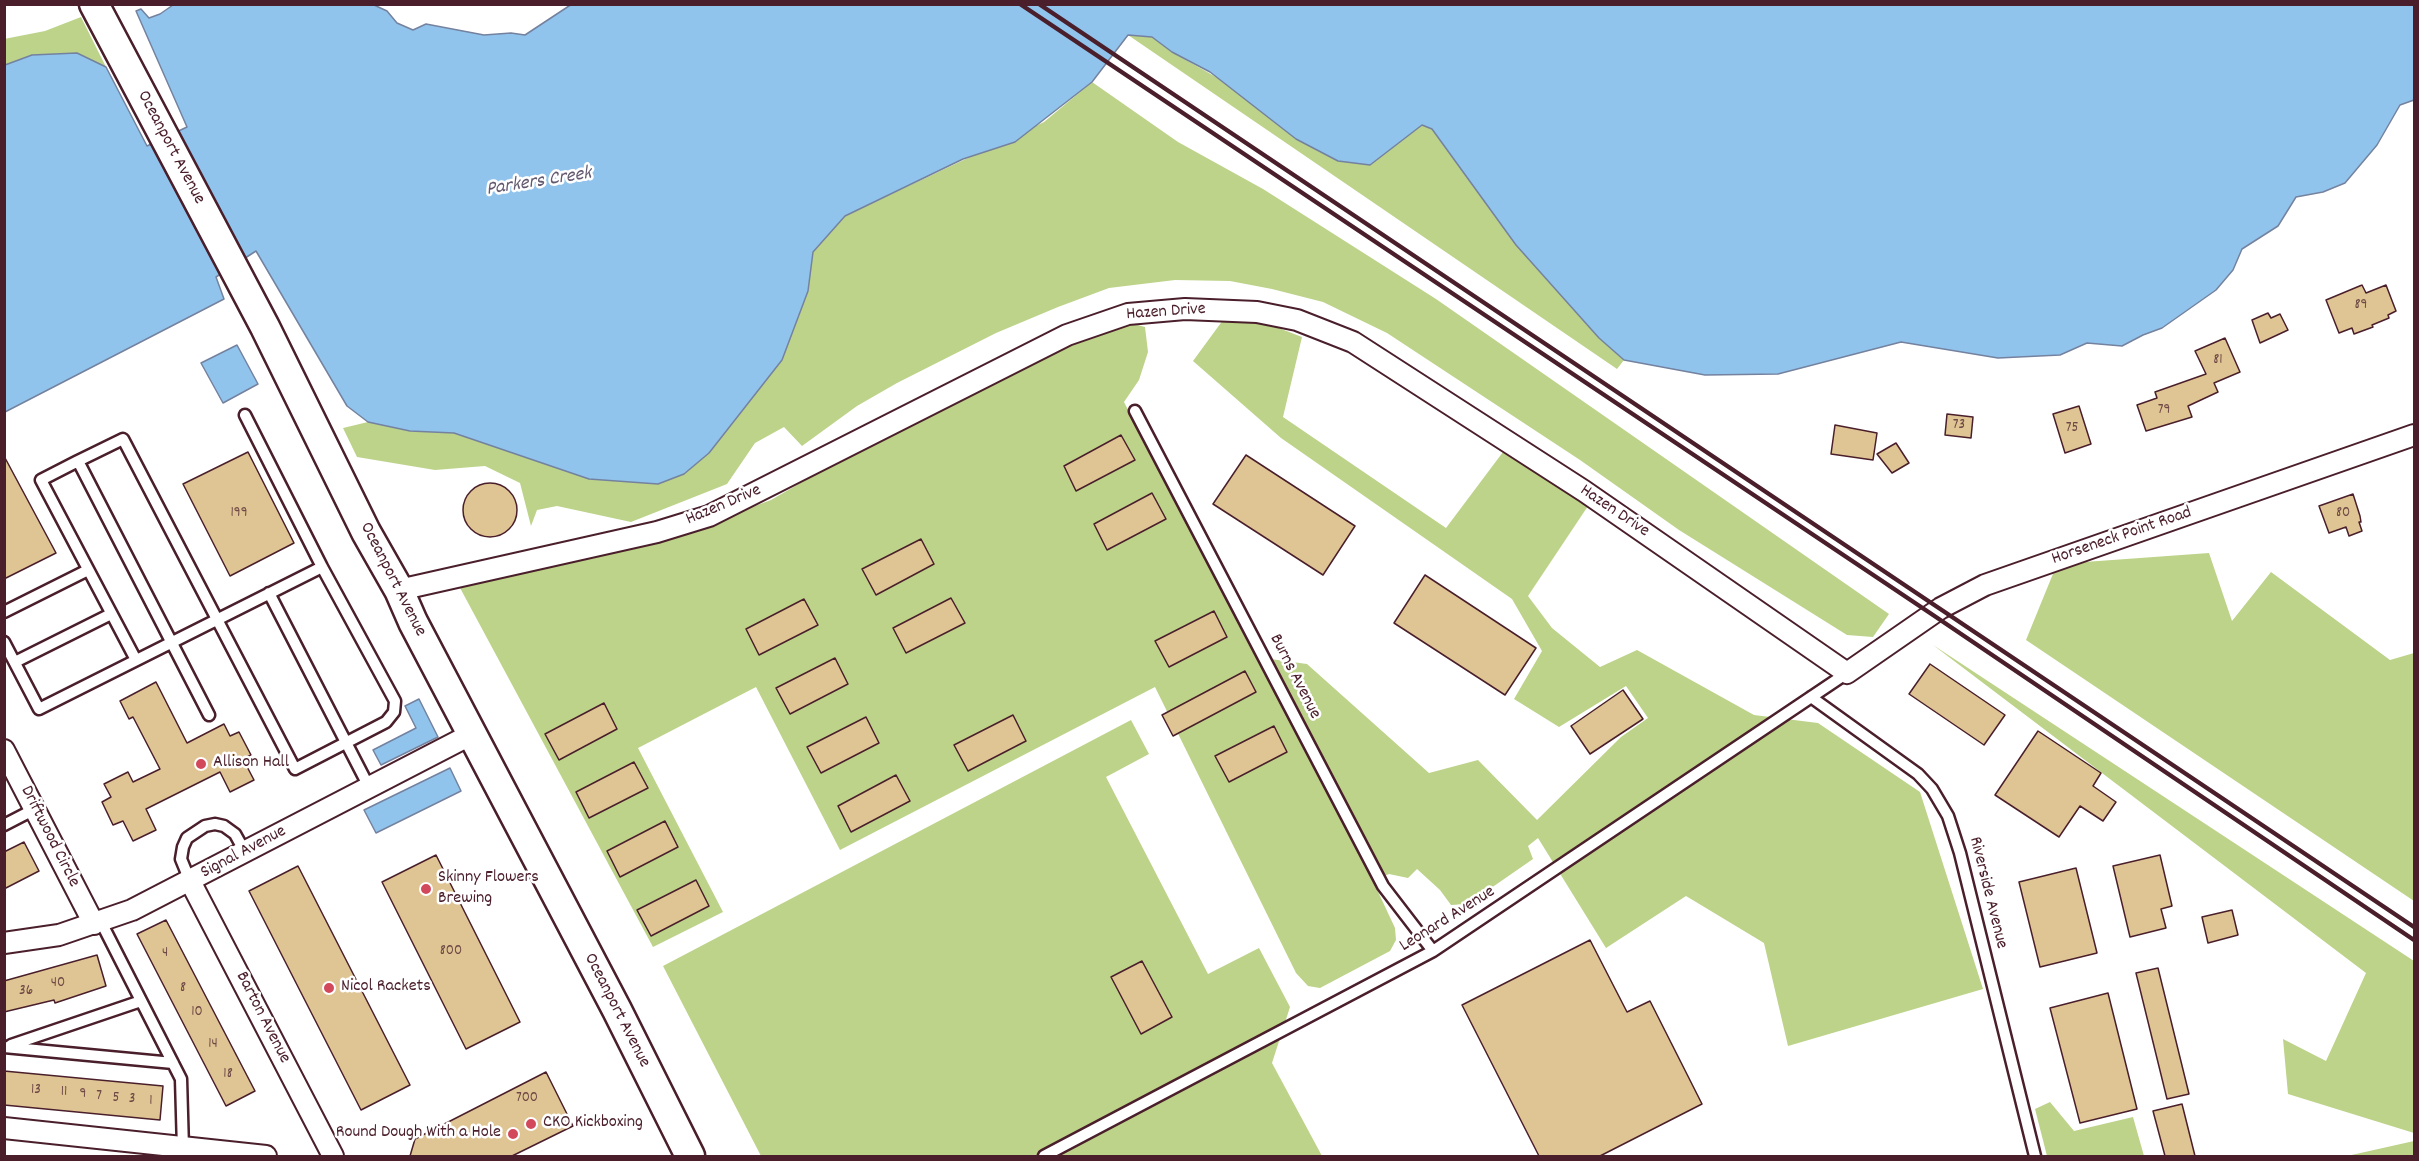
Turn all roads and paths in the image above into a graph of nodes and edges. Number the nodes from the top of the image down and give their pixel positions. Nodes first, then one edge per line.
1 (94, 4) edge
2 (1136, 411) dead end
3 (245, 415) dead end
4 (2415, 435) edge
5 (78, 461) junction
6 (322, 567) junction
7 (88, 570) junction
8 (399, 590) junction
9 (269, 593) junction
10 (4, 612) edge
11 (111, 614) junction
12 (216, 620) junction
13 (4, 642) edge
14 (172, 642) junction
15 (136, 660) junction
16 (15, 662) junction
17 (1847, 673) junction
18 (1811, 697) junction
19 (209, 715) dead end
20 (472, 734) junction
21 (346, 742) junction
22 (4, 750) edge
23 (369, 787) junction
24 (35, 809) junction
25 (4, 825) edge
26 (245, 852) junction
27 (190, 881) junction
28 (98, 923) junction
29 (4, 943) edge
30 (1433, 951) junction
31 (141, 1001) junction
32 (5, 1047) edge
33 (173, 1063) junction
34 (4, 1128) edge
35 (183, 1149) junction
36 (266, 1156) edge
37 (333, 1156) edge
38 (690, 1156) edge
39 (1044, 1156) edge
40 (2035, 1156) edge

1 - 8 main road, Oceanport Avenue
2 - 30 lane, Burns Avenue
3 - 6 lane
4 - 17 street, Horseneck Point Road
5 - 7 lane
5 - 12 lane
5 - 14 lane
6 - 9 lane
6 - 21 lane
7 - 10 lane
7 - 11 lane
8 - 17 street, Hazen Drive
8 - 20 main road, Oceanport Avenue
9 - 12 lane
9 - 21 lane
11 - 15 lane
11 - 16 lane
12 - 14 lane
12 - 21 lane
13 - 16 lane
14 - 15 lane
14 - 19 lane
15 - 16 lane
17 - 18 lane, Leonard Avenue
18 - 30 lane, Leonard Avenue
18 - 40 lane, Riverside Avenue
20 - 23 street, Signal Avenue
20 - 38 main road, Oceanport Avenue
21 - 23 lane
22 - 24 street, Driftwood Circle
23 - 26 street, Signal Avenue
24 - 25 lane
24 - 28 street, Driftwood Circle
26 - 27 street, Signal Avenue
26 - 27 lane
27 - 28 street, Signal Avenue
27 - 37 street, Barton Avenue
28 - 29 street, Signal Avenue
28 - 31 lane
30 - 39 lane, Leonard Avenue
31 - 32 lane
31 - 33 lane
32 - 33 lane
33 - 35 lane
34 - 35 street
35 - 36 street

